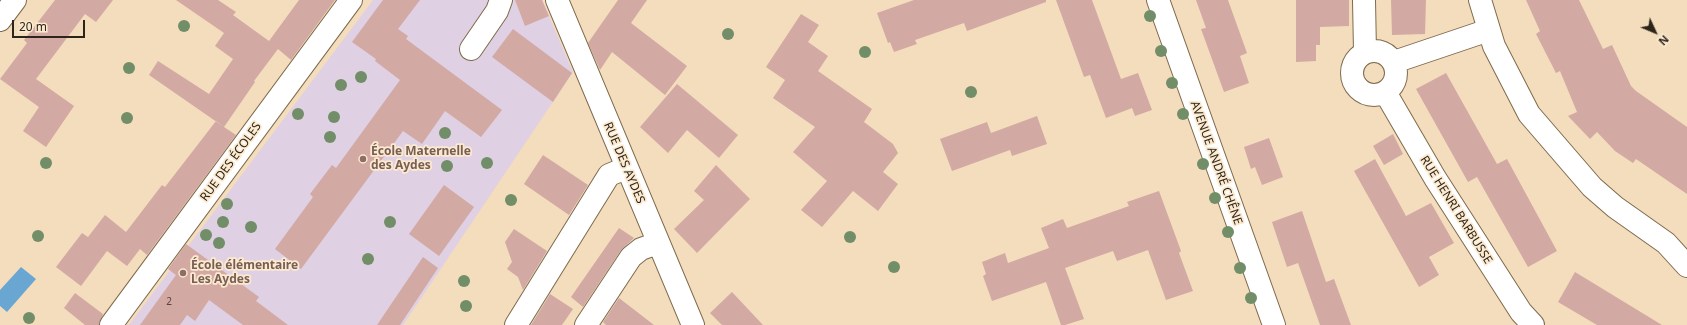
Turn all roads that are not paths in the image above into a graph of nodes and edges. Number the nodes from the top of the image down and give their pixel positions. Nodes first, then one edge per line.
1 (15, 0) edge
2 (351, 0) edge
3 (501, 0) edge
4 (557, 0) edge
5 (1158, 0) edge
6 (1364, 0) edge
7 (1480, 0) edge
8 (0, 20) edge
9 (1489, 30) junction
10 (471, 48) dead end
11 (1365, 52) junction
12 (1394, 62) junction
13 (1385, 92) junction
14 (626, 168) junction
15 (658, 243) junction
16 (1687, 266) edge
17 (111, 325) edge
18 (516, 325) edge
19 (586, 325) edge
20 (693, 325) edge
21 (1274, 325) edge
22 (1533, 325) edge

1 - 8 street
2 - 17 street, RUE DES ÉCOLES
3 - 10 street
4 - 14 street, RUE DES AYDES
5 - 21 street, AVENUE ANDRÉ CHÊNE
6 - 11 street
7 - 9 street
9 - 12 street
9 - 16 street
11 - 12 street
11 - 13 street
12 - 13 street
13 - 22 street, RUE HENRI BARBUSSE
14 - 15 street, RUE DES AYDES
14 - 18 street
15 - 19 street
15 - 20 street, RUE DES AYDES

